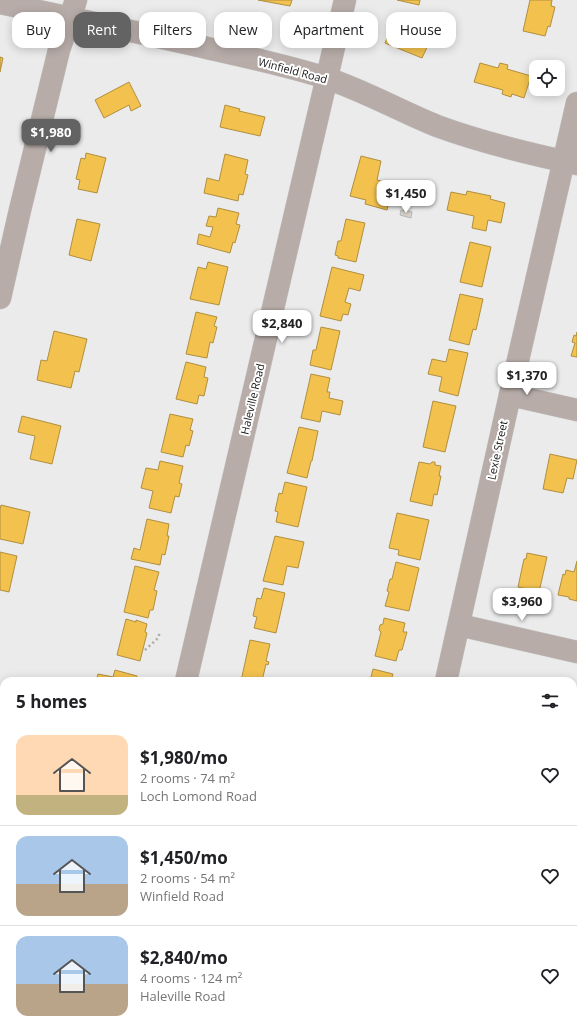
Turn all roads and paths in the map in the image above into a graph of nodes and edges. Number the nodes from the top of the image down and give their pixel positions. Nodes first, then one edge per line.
1 (344, 0) edge
2 (0, 3) edge
3 (73, 9) edge
4 (326, 78) junction
5 (577, 103) edge
6 (570, 163) edge
7 (0, 298) edge
8 (510, 395) junction
9 (577, 410) edge
10 (459, 625) junction
11 (160, 632) dead end
12 (145, 650) dead end
13 (577, 652) edge
14 (187, 677) edge
15 (447, 677) edge

1 - 4 street, Haleville Road
2 - 3 street, Winfield Road
3 - 4 street, Winfield Road
3 - 7 street
4 - 6 street, Winfield Road
4 - 14 street, Haleville Road
5 - 6 street, Lexie Street
6 - 8 street, Lexie Street
8 - 9 street
8 - 10 street, Lexie Street
10 - 13 street
10 - 15 street, Lexie Street
11 - 12 path

